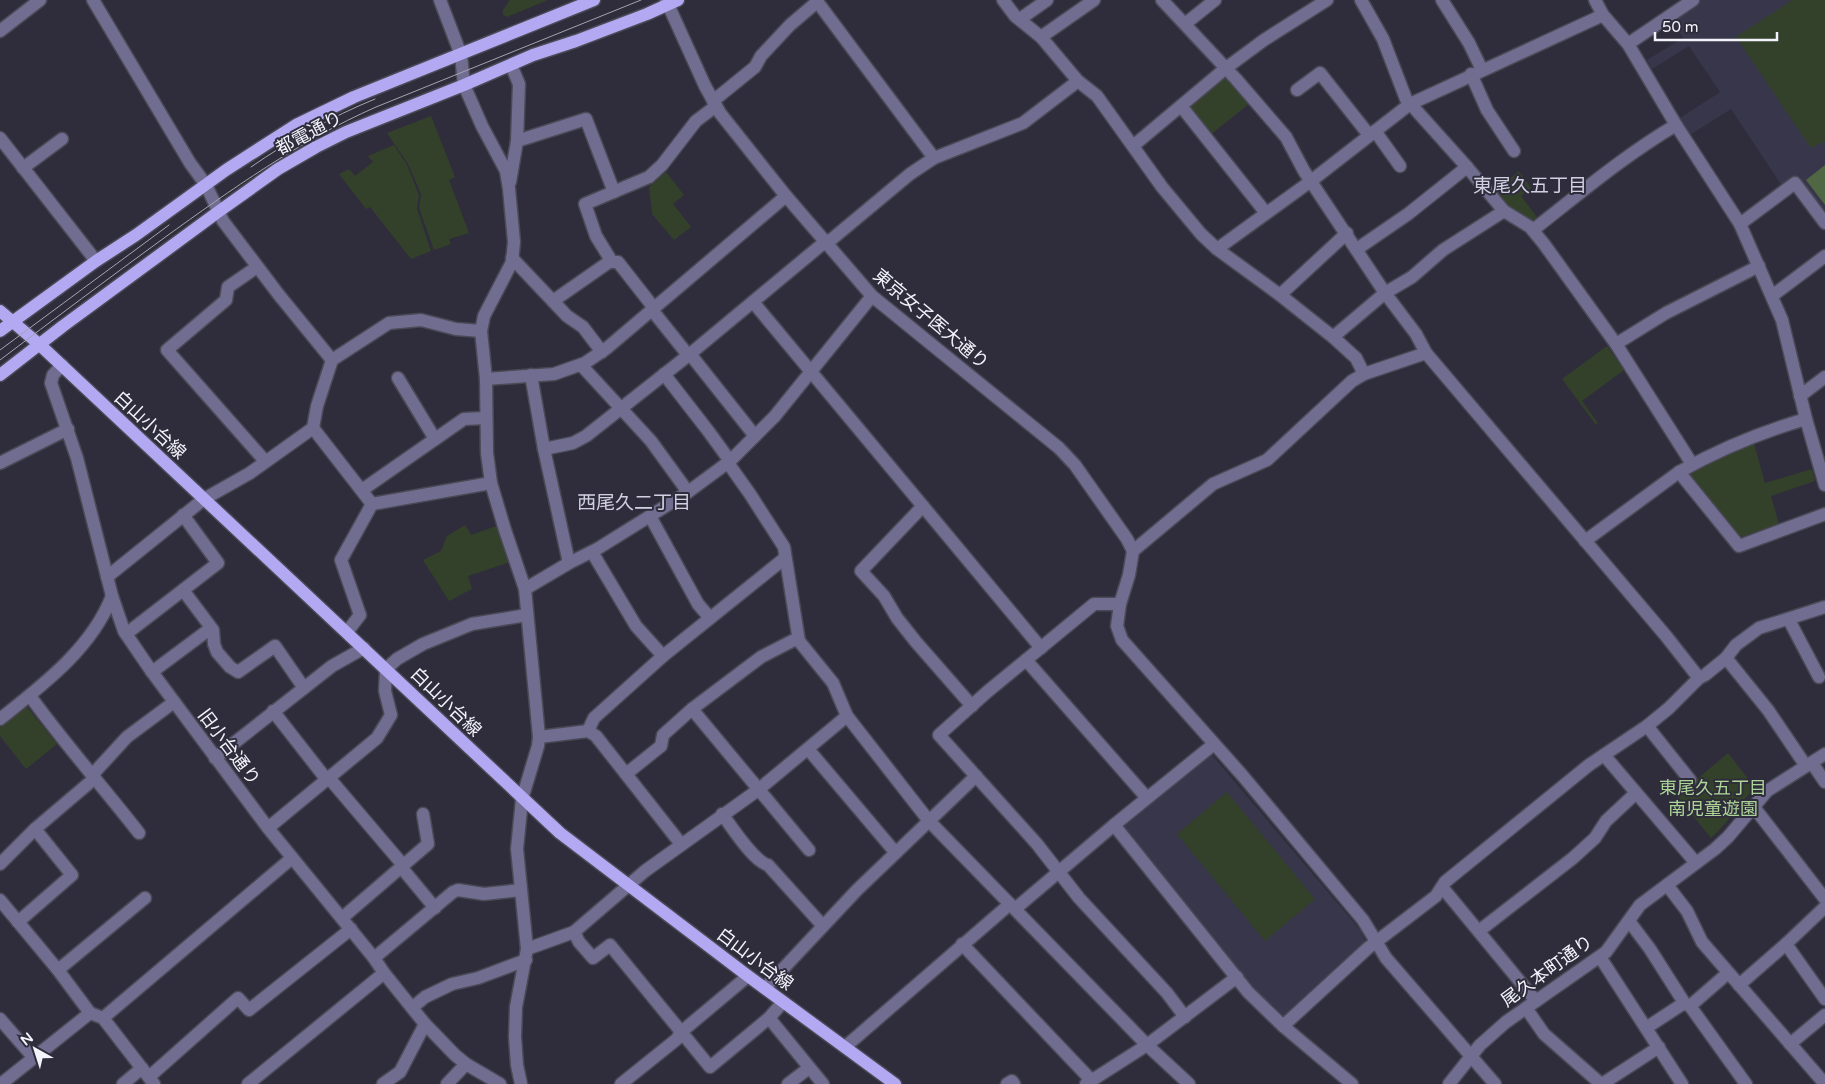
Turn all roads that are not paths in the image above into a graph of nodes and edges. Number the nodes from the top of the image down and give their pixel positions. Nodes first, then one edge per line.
1 (40, 0) edge
2 (93, 0) edge
3 (440, 0) edge
4 (594, 0) edge
5 (1002, 0) edge
6 (1047, 0) edge
7 (1094, 0) edge
8 (1162, 0) edge
9 (1215, 0) edge
10 (1326, 0) edge
11 (1361, 0) edge
12 (1442, 0) edge
13 (1595, 0) edge
14 (1693, 0) edge
15 (671, 1) edge
16 (816, 1) edge
17 (1603, 15) junction
18 (1020, 19) junction
19 (1185, 24) junction
20 (0, 31) edge
21 (1041, 37) junction
22 (1628, 44) junction
23 (461, 55) junction
24 (511, 65) junction
25 (1226, 68) junction
26 (1476, 72) junction
27 (1078, 81) junction
28 (464, 85) junction
29 (1298, 90) dead end
30 (715, 104) junction
31 (1410, 104) junction
32 (1181, 106) junction
33 (1676, 125) junction
34 (1372, 133) junction
35 (0, 138) edge
36 (62, 139) dead end
37 (517, 141) junction
38 (1133, 146) junction
39 (1514, 151) dead end
40 (934, 158) junction
41 (1400, 166) dead end
42 (1467, 167) junction
43 (23, 168) junction
44 (1311, 180) junction
45 (206, 185) junction
46 (509, 190) junction
47 (614, 192) junction
48 (786, 196) junction
49 (1504, 211) junction
50 (218, 212) junction
51 (1266, 213) junction
52 (1825, 223) edge
53 (1740, 224) junction
54 (1533, 230) junction
55 (1347, 233) junction
56 (826, 242) junction
57 (1217, 249) junction
58 (1357, 249) junction
59 (1825, 256) edge
60 (512, 258) junction
61 (96, 261) junction
62 (612, 262) junction
63 (257, 266) junction
64 (1759, 266) junction
65 (1385, 293) junction
66 (1280, 295) junction
67 (872, 296) junction
68 (1772, 296) junction
69 (553, 301) junction
70 (753, 302) junction
71 (653, 309) junction
72 (0, 312) edge
73 (12, 322) junction
74 (0, 331) edge
75 (481, 331) junction
76 (1333, 337) junction
77 (40, 344) junction
78 (1616, 344) junction
79 (602, 352) junction
80 (689, 354) junction
81 (1426, 354) junction
82 (332, 360) junction
83 (62, 365) junction
84 (581, 365) junction
85 (811, 373) junction
86 (664, 374) junction
87 (1364, 374) junction
88 (0, 375) edge
89 (531, 375) junction
90 (1825, 377) edge
91 (398, 378) dead end
92 (486, 379) junction
93 (1800, 396) junction
94 (622, 408) junction
95 (486, 418) junction
96 (1806, 419) junction
97 (313, 428) junction
98 (68, 429) junction
99 (755, 436) junction
100 (435, 439) junction
101 (544, 449) junction
102 (265, 461) junction
103 (729, 462) junction
104 (0, 463) edge
105 (1692, 464) junction
106 (1823, 466) edge
107 (1678, 472) junction
108 (491, 483) junction
109 (1825, 485) edge
110 (362, 490) junction
111 (688, 492) junction
112 (204, 499) junction
113 (372, 504) junction
114 (923, 506) junction
115 (1825, 514) edge
116 (183, 515) junction
117 (650, 516) junction
118 (1585, 541) junction
119 (1133, 551) junction
120 (592, 552) junction
121 (785, 558) junction
122 (570, 563) junction
123 (107, 577) junction
124 (526, 589) junction
125 (183, 590) junction
126 (112, 596) junction
127 (1120, 604) junction
128 (1825, 606) edge
129 (527, 615) junction
130 (710, 618) junction
131 (1789, 620) junction
132 (211, 628) junction
133 (347, 632) junction
134 (126, 634) junction
135 (798, 638) junction
136 (364, 648) junction
137 (1041, 648) junction
138 (663, 656) junction
139 (1726, 658) junction
140 (1026, 660) junction
141 (386, 669) junction
142 (152, 672) junction
143 (1819, 677) dead end
144 (1699, 678) junction
145 (304, 688) junction
146 (30, 696) junction
147 (174, 702) junction
148 (972, 706) junction
149 (692, 709) junction
150 (273, 711) junction
151 (846, 716) junction
152 (0, 719) edge
153 (1647, 726) junction
154 (588, 731) junction
155 (538, 737) junction
156 (1214, 744) junction
157 (808, 749) junction
158 (1825, 754) edge
159 (1604, 755) junction
160 (215, 758) junction
161 (1809, 764) junction
162 (626, 774) junction
163 (94, 776) junction
164 (976, 776) junction
165 (328, 779) junction
166 (1690, 780) dead end
167 (1825, 782) edge
168 (758, 790) junction
169 (1636, 792) junction
170 (1146, 798) junction
171 (522, 799) junction
172 (1753, 806) junction
173 (423, 814) dead end
174 (722, 814) junction
175 (929, 821) junction
176 (1114, 825) junction
177 (268, 828) junction
178 (35, 829) junction
179 (139, 833) dead end
180 (681, 844) junction
181 (809, 850) dead end
182 (895, 852) junction
183 (292, 858) junction
184 (1696, 863) junction
185 (0, 864) edge
186 (402, 866) junction
187 (1059, 872) junction
188 (628, 885) junction
189 (1667, 885) junction
190 (1442, 887) junction
191 (520, 890) junction
192 (1823, 892) edge
193 (145, 898) dead end
194 (0, 900) edge
195 (1012, 907) junction
196 (435, 908) junction
197 (1825, 908) edge
198 (342, 918) junction
199 (1629, 921) junction
200 (18, 922) junction
201 (823, 926) junction
202 (351, 929) junction
203 (1479, 931) junction
204 (574, 932) junction
205 (1376, 942) junction
206 (962, 944) junction
207 (1786, 944) junction
208 (526, 954) junction
209 (1600, 957) junction
210 (374, 958) junction
211 (58, 970) junction
212 (384, 973) junction
213 (1728, 973) junction
214 (748, 976) junction
215 (1237, 977) junction
216 (1739, 985) junction
217 (765, 988) junction
218 (1825, 999) edge
219 (783, 1002) junction
220 (1531, 1005) junction
221 (1687, 1005) junction
222 (413, 1008) junction
223 (90, 1013) junction
224 (1825, 1015) edge
225 (1185, 1017) junction
226 (103, 1018) junction
227 (769, 1018) junction
228 (0, 1020) edge
229 (425, 1024) junction
230 (1284, 1026) junction
231 (1646, 1028) junction
232 (680, 1033) junction
233 (1790, 1044) junction
234 (1147, 1045) junction
235 (845, 1047) junction
236 (1659, 1047) junction
237 (1471, 1056) junction
238 (34, 1058) junction
239 (466, 1064) junction
240 (809, 1068) junction
241 (143, 1078) edge
242 (1089, 1082) edge
243 (1, 1084) edge
244 (123, 1084) edge
245 (248, 1084) edge
246 (383, 1084) edge
247 (447, 1084) edge
248 (500, 1084) edge
249 (520, 1084) edge
250 (621, 1084) edge
251 (788, 1084) edge
252 (823, 1084) edge
253 (895, 1084) edge
254 (1007, 1084) edge
255 (1014, 1084) edge
256 (1190, 1084) edge
257 (1352, 1084) edge
258 (1449, 1084) edge
259 (1495, 1084) edge
260 (1601, 1084) edge
261 (1682, 1084) edge
262 (1746, 1084) edge
263 (1825, 1084) edge

1 - 20 street
2 - 45 street
3 - 23 street
4 - 23 main road, 都電通り
5 - 18 street
6 - 18 street
7 - 21 street
8 - 19 street
9 - 19 street
10 - 25 street
11 - 31 street
12 - 26 street
13 - 17 street
14 - 22 street
15 - 24 main road, 都電通り
15 - 30 street, 東京女子医大通り
16 - 30 street
16 - 40 street
17 - 22 street
17 - 26 street
18 - 21 street
19 - 25 street
21 - 27 street
22 - 33 street
23 - 28 street
23 - 45 main road, 都電通り
24 - 28 main road, 都電通り
24 - 37 street
25 - 32 street
25 - 44 street
26 - 31 street
26 - 39 street
27 - 38 street
27 - 40 street
28 - 46 street
28 - 50 main road, 都電通り
29 - 34 street
30 - 47 street
30 - 48 street, 東京女子医大通り
31 - 34 street
31 - 42 street
32 - 38 street
32 - 51 street
33 - 53 street
33 - 54 street
34 - 41 street
34 - 44 street
35 - 43 street
36 - 43 street
37 - 46 street
37 - 47 street
38 - 57 street
40 - 56 street
42 - 49 street
42 - 58 street
43 - 61 street
44 - 51 street
44 - 55 street
45 - 50 street
45 - 61 main road, 都電通り
46 - 60 street
47 - 62 street
48 - 56 street, 東京女子医大通り
48 - 71 street
49 - 54 street
49 - 65 street
50 - 63 street
50 - 77 main road, 都電通り
51 - 57 street
52 - 53 street
53 - 64 street
54 - 78 street
55 - 58 street
55 - 66 street
56 - 67 street, 東京女子医大通り
56 - 70 street
57 - 66 street
58 - 65 street
59 - 68 street
60 - 69 street
60 - 75 street
61 - 73 main road, 都電通り
62 - 69 street
62 - 71 street
63 - 82 street
63 - 102 street
64 - 68 street
64 - 78 street
65 - 76 street
65 - 81 street
66 - 76 street
67 - 85 street
67 - 119 street, 東京女子医大通り
68 - 93 street
69 - 79 street
70 - 80 street
70 - 85 street
71 - 79 street
71 - 80 street
72 - 73 main road, 白山小台線
73 - 74 main road, 都電通り
73 - 77 main road, 白山小台線
75 - 82 street
75 - 92 street
76 - 87 street
77 - 83 main road, 白山小台線
77 - 88 main road, 都電通り
78 - 105 street
79 - 84 street
80 - 86 street
80 - 99 street
81 - 87 street
81 - 118 street
82 - 97 street
83 - 98 street, 旧小台通り
83 - 112 main road, 白山小台線
84 - 89 street
84 - 94 street
85 - 99 street
85 - 114 street
86 - 94 street
86 - 103 street
87 - 119 street
89 - 92 street
89 - 101 street
90 - 93 street
91 - 100 street
92 - 95 street
93 - 96 street
94 - 101 street
94 - 111 street
95 - 100 street
95 - 108 street
96 - 105 street
96 - 106 street
97 - 102 street
97 - 110 street
98 - 104 street
98 - 123 street, 旧小台通り
99 - 103 street
100 - 110 street
101 - 122 street
102 - 112 street
103 - 111 street
103 - 121 street
105 - 107 street
106 - 109 street
107 - 115 street
107 - 118 street
108 - 113 street
108 - 124 street
110 - 113 street
111 - 117 street
112 - 116 street
112 - 133 main road, 白山小台線
113 - 133 street
114 - 137 street
114 - 148 street
116 - 123 street
116 - 125 street
117 - 120 street
117 - 130 street
118 - 144 street
119 - 127 street
120 - 122 street
120 - 138 street
121 - 130 street
121 - 135 street
122 - 124 street
123 - 126 street, 旧小台通り
124 - 129 street
125 - 132 street
125 - 134 street
126 - 134 street, 旧小台通り
126 - 146 street
127 - 137 street
127 - 156 street
128 - 131 street
129 - 141 street
129 - 155 street
130 - 138 street
131 - 139 street
131 - 143 street
132 - 142 street
132 - 145 street
133 - 136 main road, 白山小台線
134 - 142 street, 旧小台通り
135 - 149 street
135 - 151 street
136 - 141 main road, 白山小台線
136 - 145 street
137 - 140 street
138 - 154 street
139 - 144 street
139 - 161 street
140 - 148 street
140 - 170 street
141 - 165 street
141 - 171 main road, 白山小台線
142 - 147 street, 旧小台通り
144 - 153 street
145 - 150 street
146 - 152 street
146 - 163 street
147 - 160 street, 旧小台通り
147 - 163 street
148 - 164 street
149 - 162 street
149 - 168 street
150 - 160 street
150 - 165 street
151 - 157 street
151 - 175 street
153 - 159 street
153 - 166 street
154 - 155 street
154 - 162 street
155 - 171 street
156 - 170 street
156 - 205 street
157 - 168 street
157 - 182 street
158 - 161 street, 尾久本町通り
159 - 169 street
159 - 190 street
160 - 177 street, 旧小台通り
161 - 167 street
161 - 172 street, 尾久本町通り
162 - 180 street
163 - 178 street
163 - 179 street
164 - 175 street
164 - 187 street
165 - 177 street
165 - 186 street
168 - 174 street
168 - 181 street
169 - 184 street
169 - 203 street
170 - 176 street
171 - 188 main road, 白山小台線
171 - 191 street
172 - 184 street, 尾久本町通り
172 - 192 street
173 - 186 street
174 - 180 street
174 - 201 street
175 - 182 street
175 - 195 street
176 - 187 street
176 - 215 street
177 - 183 street, 旧小台通り
178 - 185 street
178 - 200 street
180 - 188 street
182 - 201 street
183 - 198 street, 旧小台通り
183 - 226 street
184 - 189 street, 尾久本町通り
186 - 196 street
186 - 198 street
187 - 195 street
187 - 225 street
188 - 204 street
188 - 214 main road, 白山小台線
189 - 199 street, 尾久本町通り
189 - 213 street
190 - 203 street
190 - 205 street
191 - 196 street
191 - 208 street
193 - 211 street
194 - 200 street
195 - 206 street
195 - 234 street
196 - 210 street
197 - 207 street
198 - 202 street, 旧小台通り
199 - 209 street, 尾久本町通り
199 - 221 street
200 - 211 street
201 - 217 street
202 - 210 street, 旧小台通り
202 - 241 street
203 - 220 street
204 - 208 street
204 - 232 street
205 - 230 street
205 - 237 street
206 - 235 street
206 - 242 street
207 - 216 street
207 - 218 street
208 - 222 street
208 - 249 street
209 - 220 street, 尾久本町通り
209 - 231 street
210 - 212 street, 旧小台通り
211 - 223 street
212 - 222 street, 旧小台通り
212 - 245 street
213 - 216 street
213 - 221 street
214 - 217 main road, 白山小台線
214 - 232 street
215 - 225 street
215 - 230 street
216 - 233 street
217 - 219 main road, 白山小台線
219 - 227 street
219 - 235 main road, 白山小台線
220 - 237 street, 尾久本町通り
220 - 260 street
221 - 231 street
221 - 262 street
222 - 229 street, 旧小台通り
223 - 226 street
223 - 238 street
224 - 233 street
225 - 234 street
226 - 241 street
227 - 232 street
227 - 240 street
228 - 238 street
229 - 239 street, 旧小台通り
229 - 246 street
230 - 257 street
231 - 236 street
232 - 250 street
233 - 263 street
234 - 242 street
234 - 256 street
235 - 253 main road, 白山小台線
236 - 260 street
236 - 261 street
237 - 258 street, 尾久本町通り
237 - 259 street
238 - 243 street
239 - 247 street
239 - 248 street, 旧小台通り
240 - 251 street
240 - 252 street
241 - 244 street
254 - 255 street

